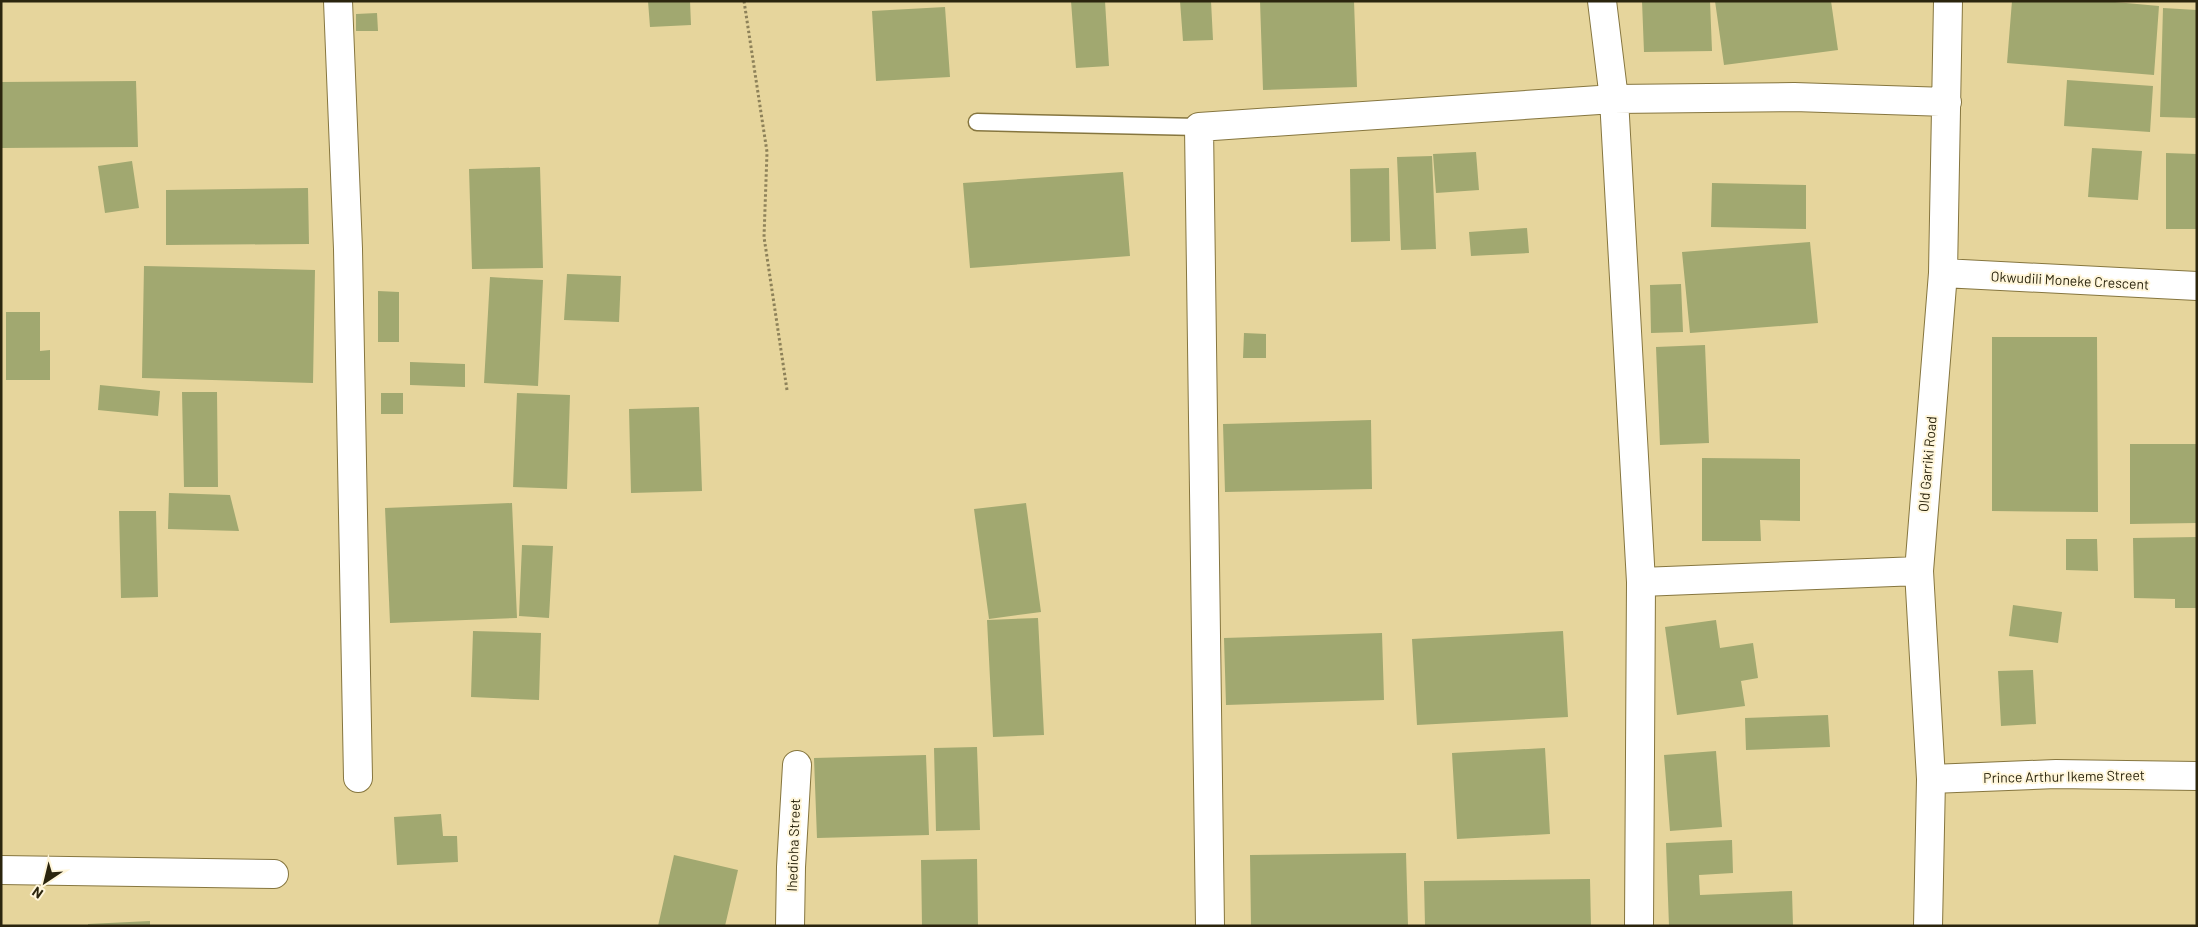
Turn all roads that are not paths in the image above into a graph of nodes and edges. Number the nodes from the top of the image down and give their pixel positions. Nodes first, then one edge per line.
1 (338, 1) edge
2 (1602, 1) edge
3 (1948, 1) edge
4 (1614, 99) junction
5 (1947, 102) junction
6 (977, 122) dead end
7 (1200, 127) junction
8 (1942, 273) junction
9 (2197, 286) edge
10 (1919, 570) junction
11 (1641, 582) junction
12 (796, 765) dead end
13 (2197, 776) edge
14 (358, 778) dead end
15 (1931, 779) junction
16 (1, 870) edge
17 (274, 874) dead end
18 (790, 926) edge
19 (1210, 926) edge
20 (1639, 926) edge
21 (1928, 926) edge

1 - 14 street
2 - 4 street
3 - 5 street, Old Garriki Road
4 - 5 street
4 - 7 street
4 - 11 street
5 - 8 street, Old Garriki Road
6 - 7 lane
7 - 19 street
8 - 9 street, Okwudili Moneke Crescent
8 - 10 street, Old Garriki Road
10 - 11 street
10 - 15 street, Old Garriki Road
11 - 20 street
12 - 18 street, Ihedioha Street
13 - 15 street, Prince Arthur Ikeme Street
15 - 21 street, Old Garriki Road
16 - 17 street

